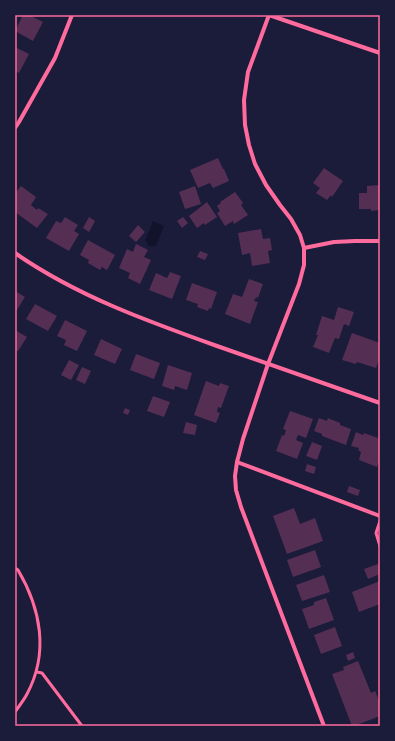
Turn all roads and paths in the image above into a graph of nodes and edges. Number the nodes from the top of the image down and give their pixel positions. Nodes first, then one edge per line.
1 (72, 15) edge
2 (269, 15) edge
3 (380, 53) edge
4 (15, 128) edge
5 (380, 241) edge
6 (304, 248) junction
7 (15, 252) edge
8 (268, 364) junction
9 (380, 403) edge
10 (237, 462) junction
11 (380, 516) edge
12 (380, 521) edge
13 (380, 546) edge
14 (15, 568) edge
15 (37, 672) junction
16 (15, 712) edge
17 (82, 726) edge
18 (324, 726) edge

1 - 4 street
2 - 3 street
2 - 6 street
5 - 6 street
6 - 8 street
7 - 8 street
8 - 9 street
8 - 10 street
10 - 11 street
10 - 18 street
12 - 13 lane
14 - 15 lane
15 - 16 lane
15 - 17 lane

